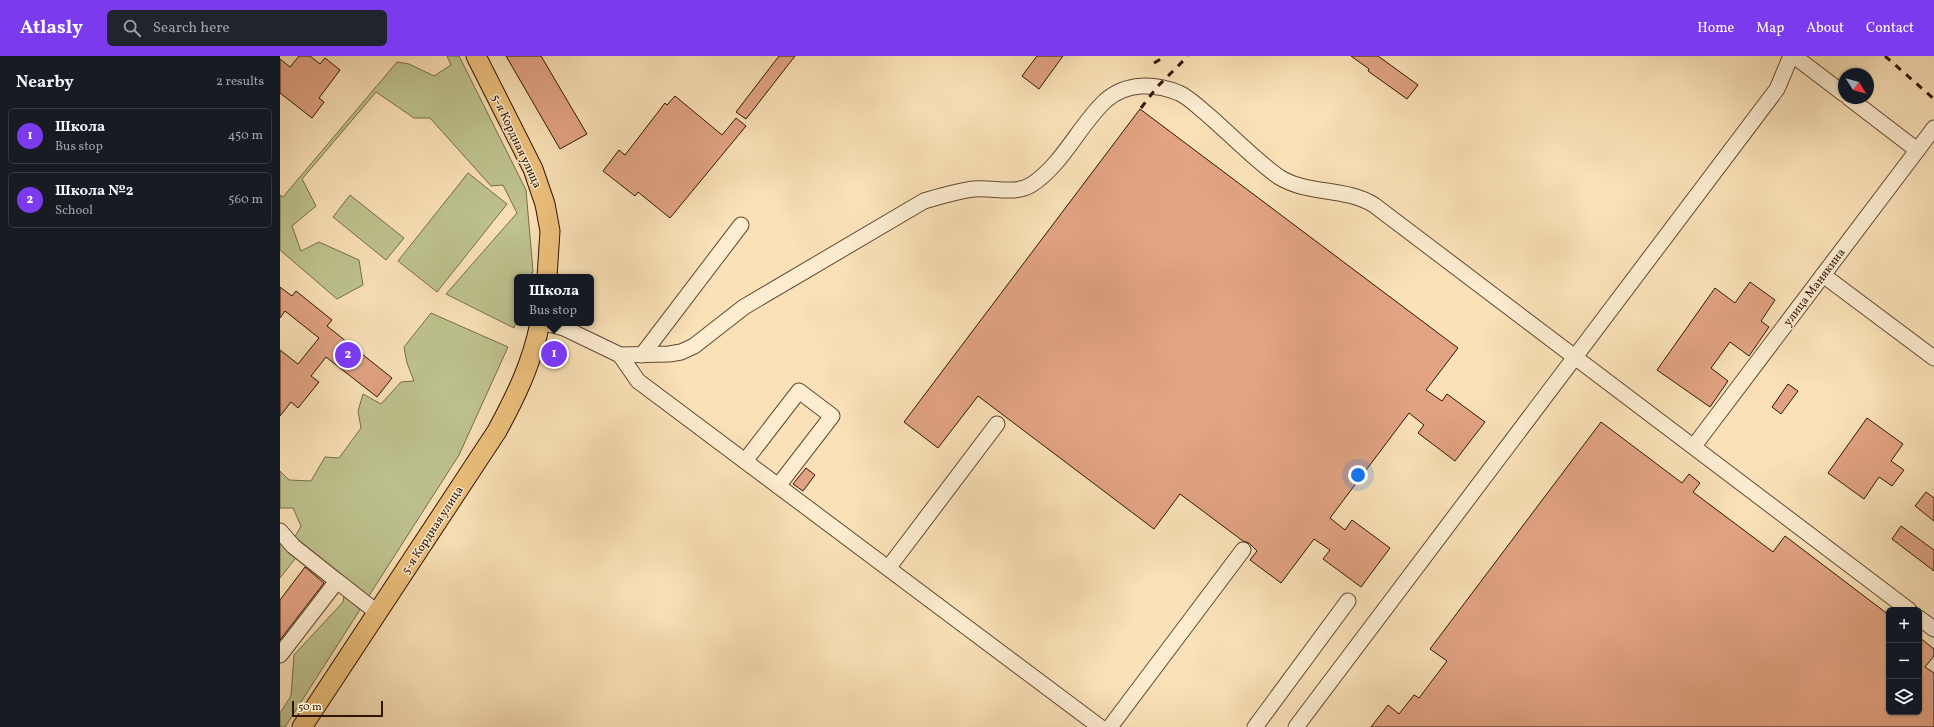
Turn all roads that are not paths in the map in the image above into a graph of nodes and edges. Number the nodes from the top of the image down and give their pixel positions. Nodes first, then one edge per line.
1 (476, 56) edge
2 (1792, 56) edge
3 (1838, 90) edge
4 (1857, 104) edge
5 (1934, 128) edge
6 (1917, 150) junction
7 (741, 225) dead end
8 (547, 274) edge
9 (1823, 275) junction
10 (539, 326) edge
11 (556, 326) edge
12 (620, 354) junction
13 (642, 354) junction
14 (1575, 356) junction
15 (1934, 358) edge
16 (997, 424) dead end
17 (1694, 446) junction
18 (745, 461) junction
19 (778, 486) junction
20 (280, 531) edge
21 (1244, 550) dead end
22 (889, 567) junction
23 (337, 581) junction
24 (1348, 602) dead end
25 (1905, 607) edge
26 (378, 613) junction
27 (1922, 620) edge
28 (1934, 629) edge
29 (280, 655) edge
30 (302, 727) edge
31 (1100, 727) edge
32 (1110, 727) edge
33 (1255, 727) edge
34 (1296, 727) edge

1 - 8 main road, 5-я Кордная улица
2 - 3 lane
2 - 14 lane
4 - 6 lane
5 - 6 lane, улица Манякина
6 - 9 lane, улица Манякина
7 - 13 lane
9 - 15 lane
9 - 17 lane, улица Манякина
10 - 26 main road, 5-я Кордная улица
11 - 12 lane
12 - 13 lane
12 - 18 lane
13 - 14 lane
14 - 17 lane
14 - 34 lane
16 - 22 lane
17 - 25 lane
18 - 19 lane
18 - 19 lane
19 - 22 lane
20 - 23 lane
21 - 32 lane
22 - 31 lane
23 - 26 lane
23 - 29 lane
24 - 33 lane
26 - 30 main road, 5-я Кордная улица
27 - 28 lane

